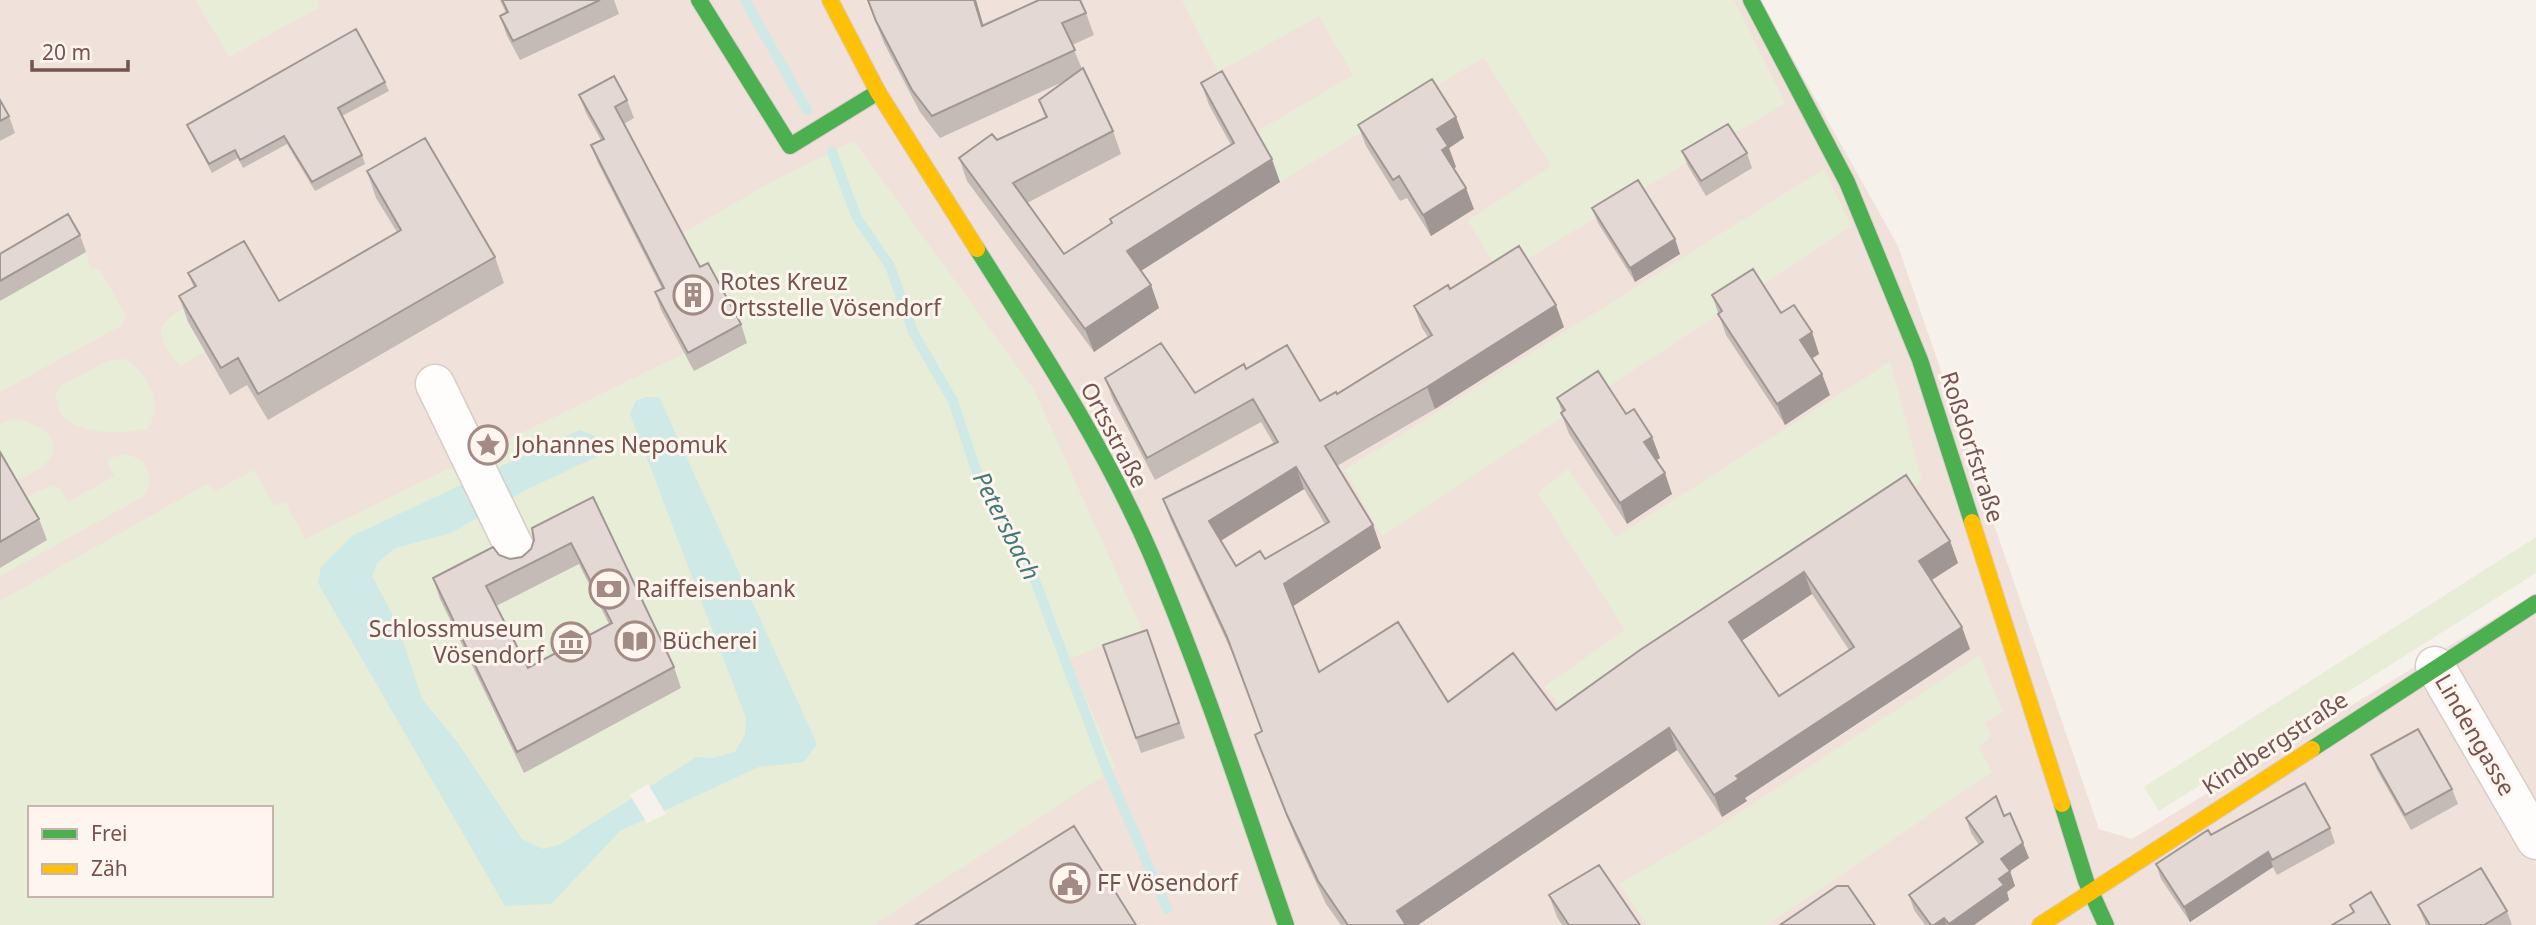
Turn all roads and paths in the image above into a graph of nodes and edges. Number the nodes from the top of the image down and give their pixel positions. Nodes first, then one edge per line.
1 (699, 0) edge
2 (830, 0) edge
3 (1751, 0) edge
4 (878, 92) junction
5 (435, 384) dead end
6 (520, 559) edge
7 (2536, 603) edge
8 (2435, 666) junction
9 (2536, 840) edge
10 (2090, 890) junction
11 (1286, 925) edge
12 (2040, 925) edge
13 (2106, 925) edge

1 - 4 street
2 - 4 street, Ortsstraße
3 - 10 street, Roßdorfstraße
4 - 11 street, Ortsstraße
5 - 6 street
7 - 8 street, Kindbergstraße
8 - 9 street, Lindengasse
8 - 10 street, Kindbergstraße
10 - 12 street, Kindbergstraße
10 - 13 street, Roßdorfstraße

